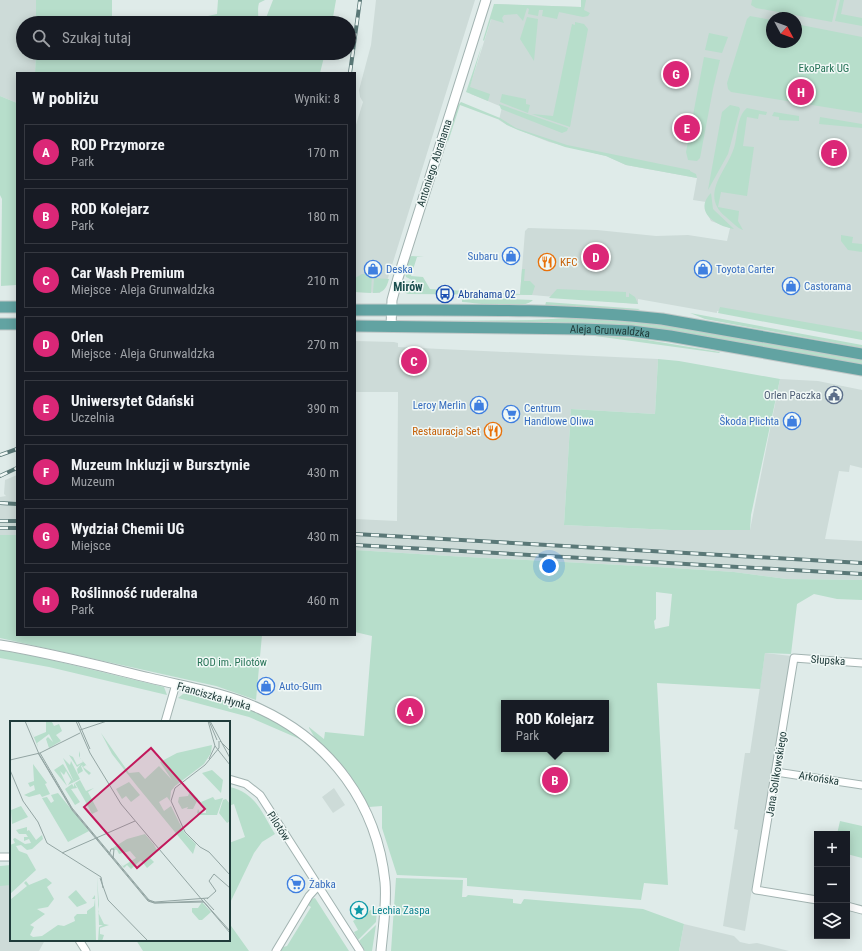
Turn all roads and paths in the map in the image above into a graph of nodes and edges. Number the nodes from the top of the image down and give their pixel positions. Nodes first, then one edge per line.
1 (486, 0) edge
2 (0, 307) edge
3 (16, 307) edge
4 (356, 310) edge
5 (391, 310) junction
6 (0, 324) edge
7 (16, 324) edge
8 (356, 326) edge
9 (391, 327) junction
10 (862, 354) edge
11 (862, 370) edge
12 (0, 644) edge
13 (794, 658) joint
14 (862, 663) edge
15 (176, 684) junction
16 (165, 721) edge
17 (776, 772) junction
18 (230, 779) edge
19 (862, 786) edge
20 (318, 886) junction
21 (814, 900) edge
22 (850, 907) edge
23 (862, 910) edge
24 (80, 941) edge
25 (86, 951) edge
26 (276, 951) edge
27 (360, 951) edge
28 (380, 951) edge

1 - 5 street, Antoniego Abrahama
2 - 3 main road
4 - 5 main road, Aleja Grunwaldzka
5 - 9 street, Antoniego Abrahama
5 - 10 main road, Aleja Grunwaldzka
6 - 7 main road
8 - 9 main road, Aleja Grunwaldzka
9 - 11 main road, Aleja Grunwaldzka
12 - 15 street, Franciszka Hynka
13 - 14 street, Słupska
13 - 17 street, Jana Solikowskiego
15 - 16 street
15 - 28 street, Franciszka Hynka
17 - 19 street, Arkońska
17 - 21 street, Jana Solikowskiego
18 - 20 street, Pilotów
20 - 26 street
20 - 27 street, Pilotów
22 - 23 street
24 - 25 street

